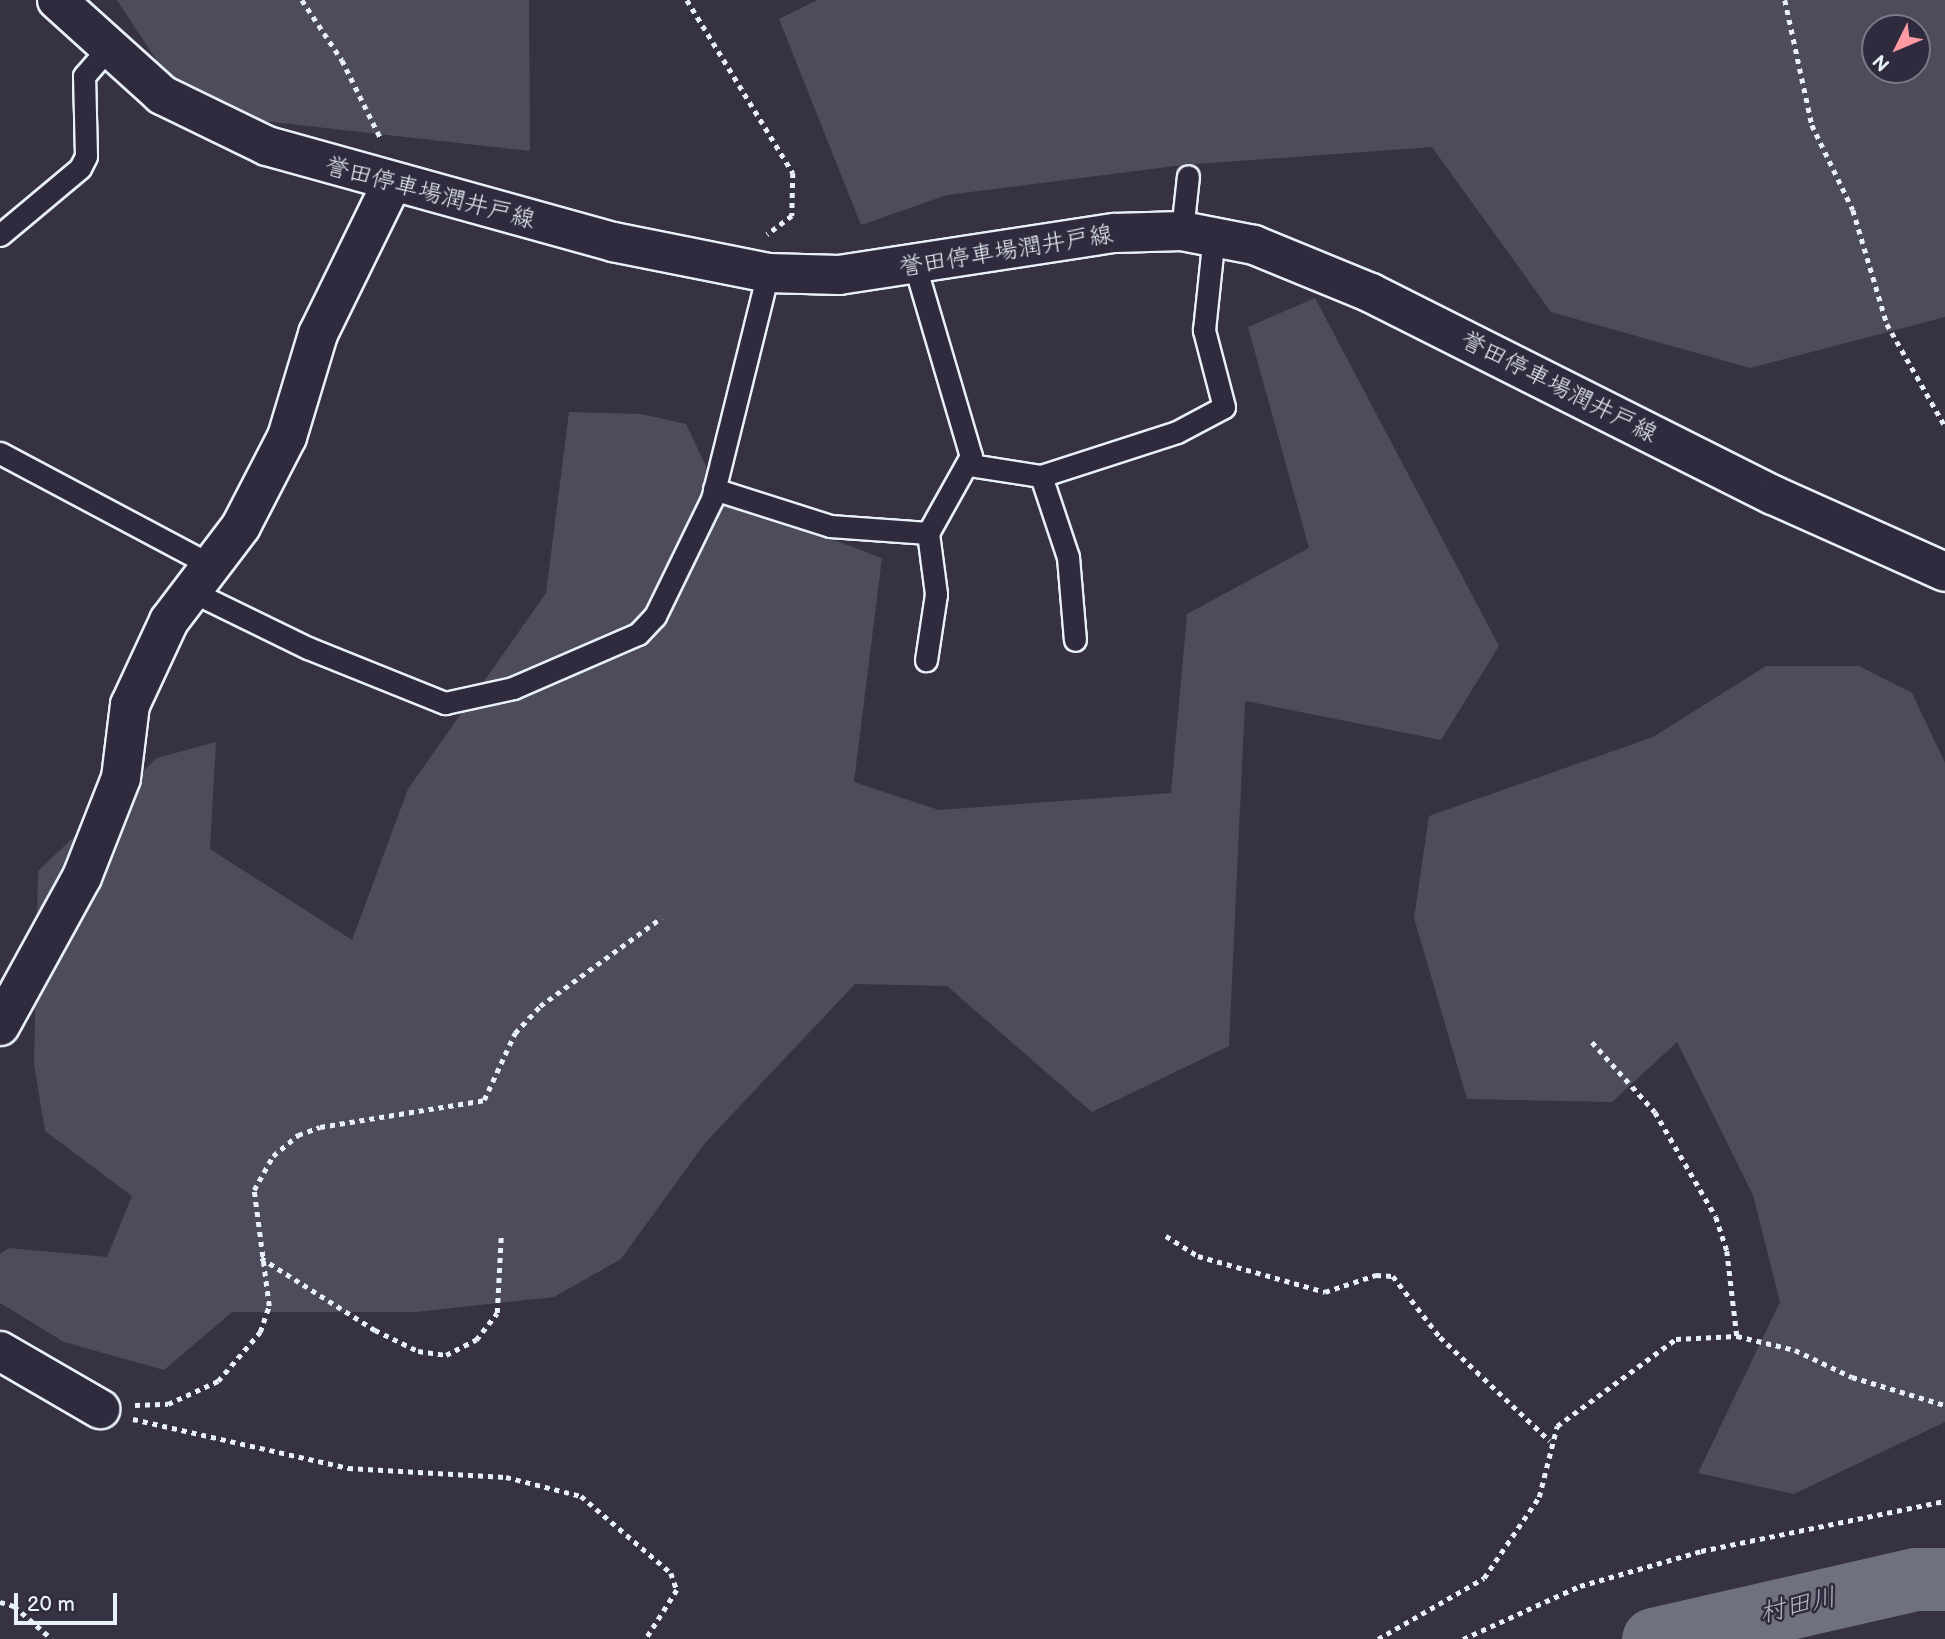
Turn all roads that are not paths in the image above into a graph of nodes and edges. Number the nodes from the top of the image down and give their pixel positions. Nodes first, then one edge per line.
1 (57, 0) edge
2 (106, 51) junction
3 (1188, 176) dead end
4 (391, 185) junction
5 (1198, 233) junction
6 (0, 235) edge
7 (915, 266) junction
8 (768, 273) junction
9 (0, 453) edge
10 (970, 465) junction
11 (1041, 476) junction
12 (715, 489) junction
13 (928, 533) junction
14 (1945, 572) edge
15 (204, 580) junction
16 (1075, 640) dead end
17 (926, 660) dead end
18 (0, 1026) edge
19 (0, 1351) edge
20 (100, 1409) road end

1 - 2 main road, 誉田停車場潤井戸線
2 - 4 main road, 誉田停車場潤井戸線
2 - 6 lane
3 - 5 lane
4 - 8 main road, 誉田停車場潤井戸線
4 - 15 main road
5 - 7 main road, 誉田停車場潤井戸線
5 - 11 lane
5 - 14 main road, 誉田停車場潤井戸線
7 - 8 main road, 誉田停車場潤井戸線
7 - 10 lane
8 - 12 lane
9 - 15 lane
10 - 11 lane
10 - 13 lane
11 - 16 lane
12 - 13 lane
12 - 15 lane
13 - 17 lane
15 - 18 main road
19 - 20 main road

